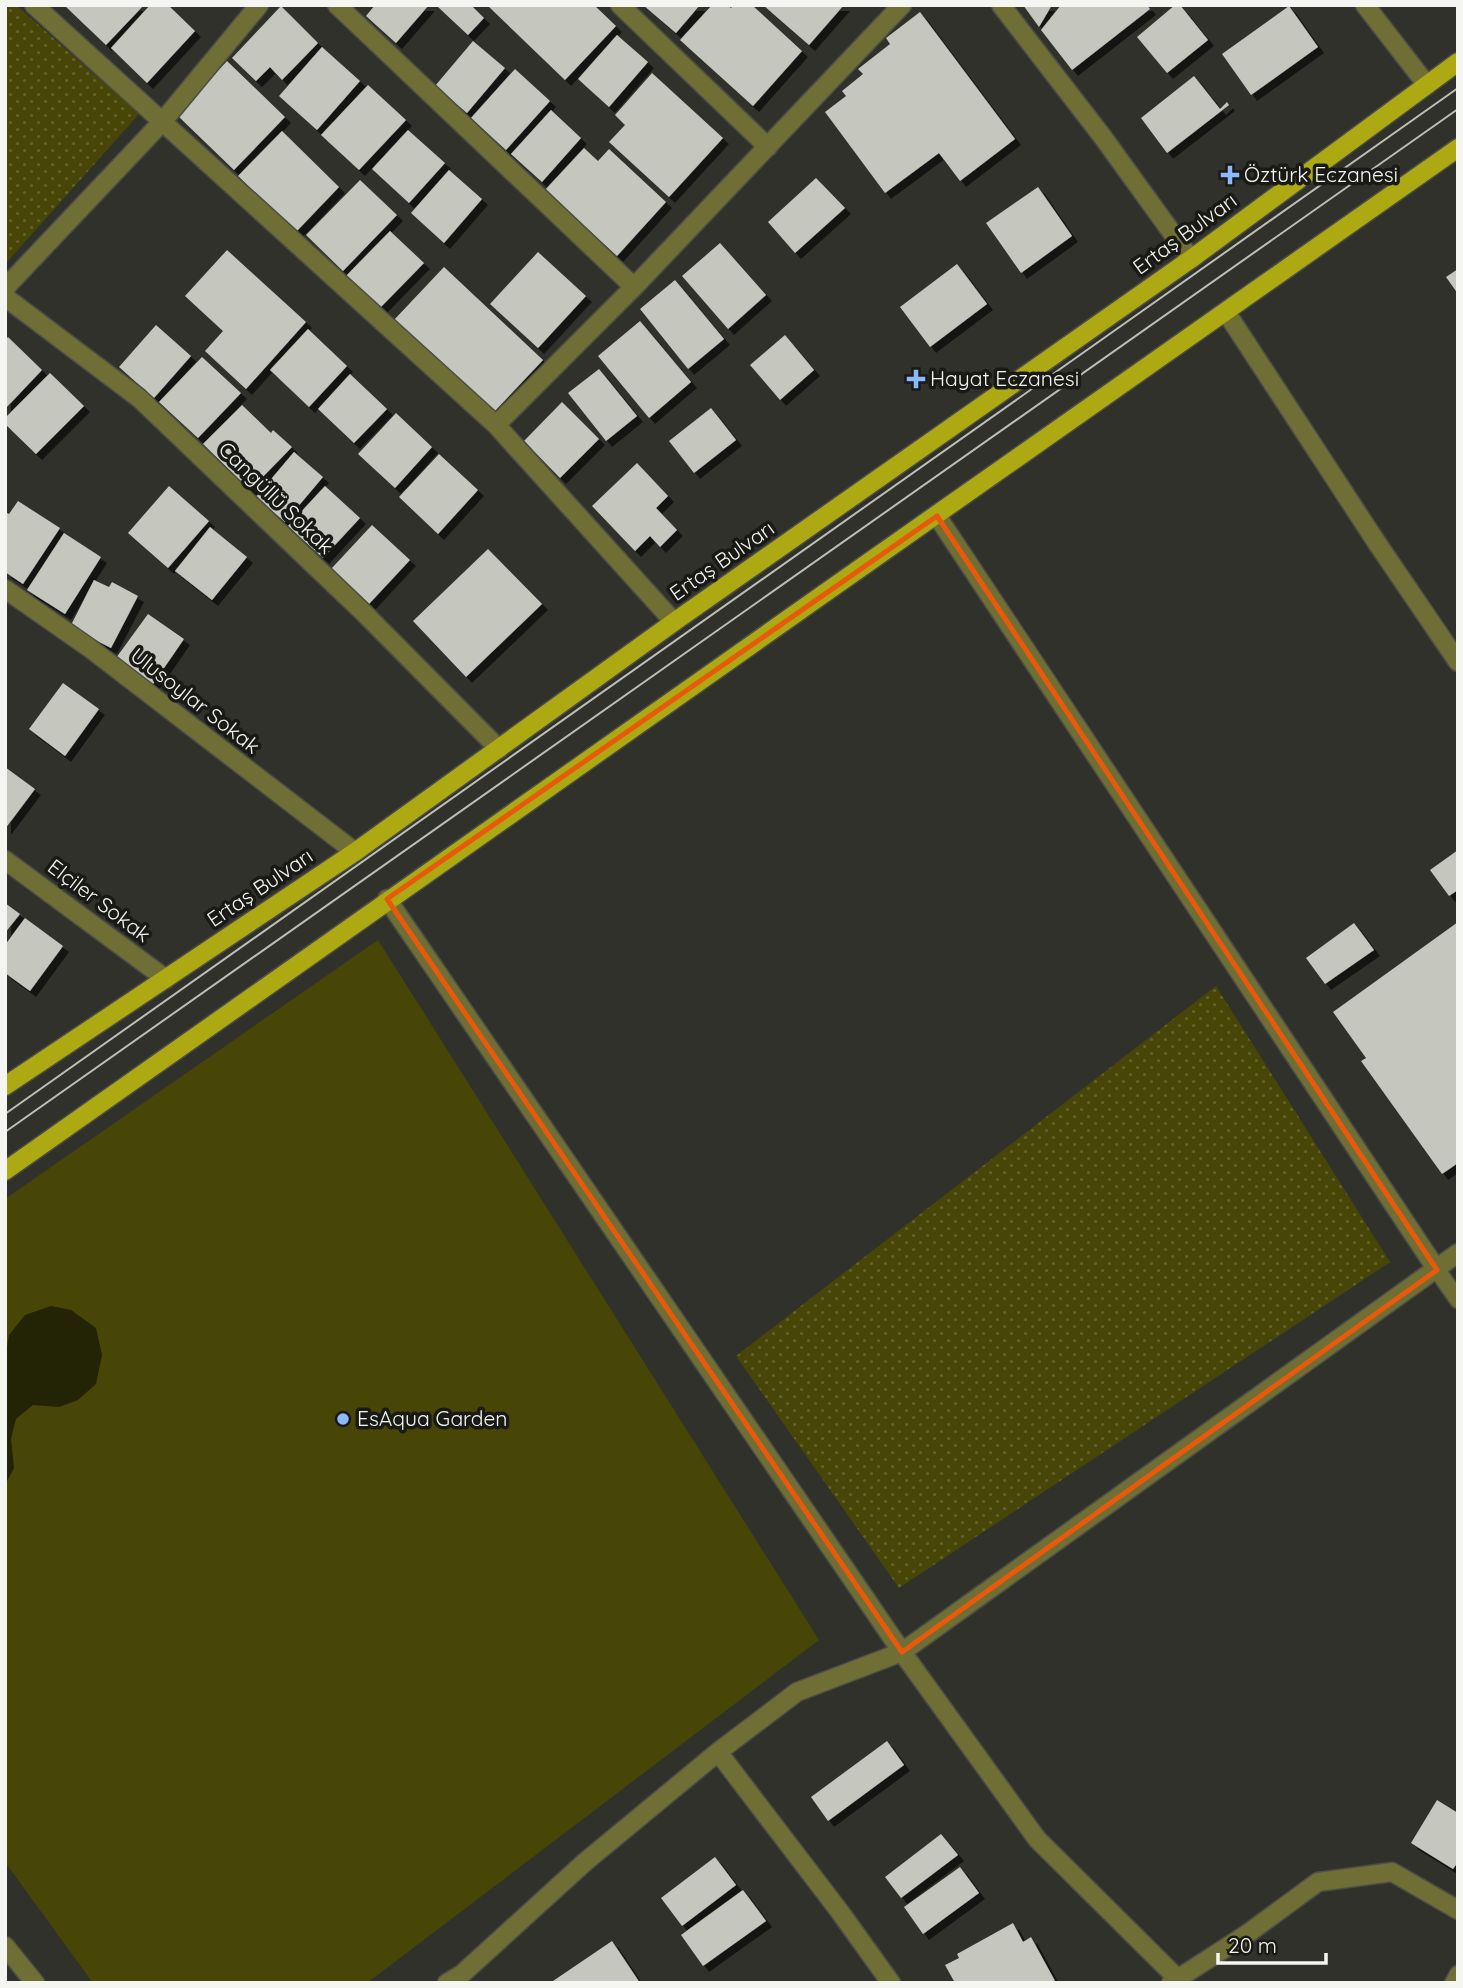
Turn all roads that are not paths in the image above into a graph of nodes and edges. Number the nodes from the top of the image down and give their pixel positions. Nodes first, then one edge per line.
1 (34, 5) edge
2 (259, 5) edge
3 (337, 5) edge
4 (620, 5) edge
5 (902, 5) edge
6 (1001, 5) edge
7 (1365, 5) edge
8 (1458, 62) edge
9 (1427, 85) junction
10 (163, 121) junction
11 (768, 147) junction
12 (1458, 148) edge
13 (1191, 259) junction
14 (634, 287) junction
15 (5, 288) edge
16 (5, 298) edge
17 (1226, 312) junction
18 (496, 425) junction
19 (937, 516) junction
20 (5, 589) edge
21 (674, 622) junction
22 (1458, 662) edge
23 (499, 749) junction
24 (355, 852) junction
25 (5, 860) edge
26 (387, 899) junction
27 (166, 979) junction
28 (5, 1086) edge
29 (5, 1171) edge
30 (1458, 1254) edge
31 (1437, 1270) junction
32 (1458, 1300) edge
33 (902, 1652) junction
34 (718, 1752) junction
35 (1458, 1910) edge
36 (5, 1946) edge
37 (1458, 1974) edge
38 (459, 1980) edge
39 (1177, 1981) edge
40 (35, 1983) edge
41 (891, 1983) edge
42 (1453, 1983) edge

1 - 10 street
2 - 10 street
3 - 14 street
4 - 11 street
5 - 11 street
6 - 13 street
7 - 9 street
8 - 9 main road, Ertaş Bulvarı
9 - 13 main road, Ertaş Bulvarı
10 - 15 street
10 - 18 street
11 - 14 street
12 - 17 main road
13 - 21 main road, Ertaş Bulvarı
14 - 18 street
16 - 23 street, Cangüllü Sokak
17 - 19 main road
17 - 22 street
18 - 21 street
19 - 26 main road
19 - 31 street
20 - 24 street, Ulusoylar Sokak
21 - 23 main road, Ertaş Bulvarı
23 - 24 main road, Ertaş Bulvarı
24 - 27 main road, Ertaş Bulvarı
25 - 27 street, Elçiler Sokak
26 - 29 main road
26 - 33 street
27 - 28 main road, Ertaş Bulvarı
30 - 31 street
31 - 32 lane
31 - 33 street
33 - 34 street
33 - 39 street
34 - 38 street
34 - 41 street
35 - 39 street
36 - 40 street
37 - 42 lane

